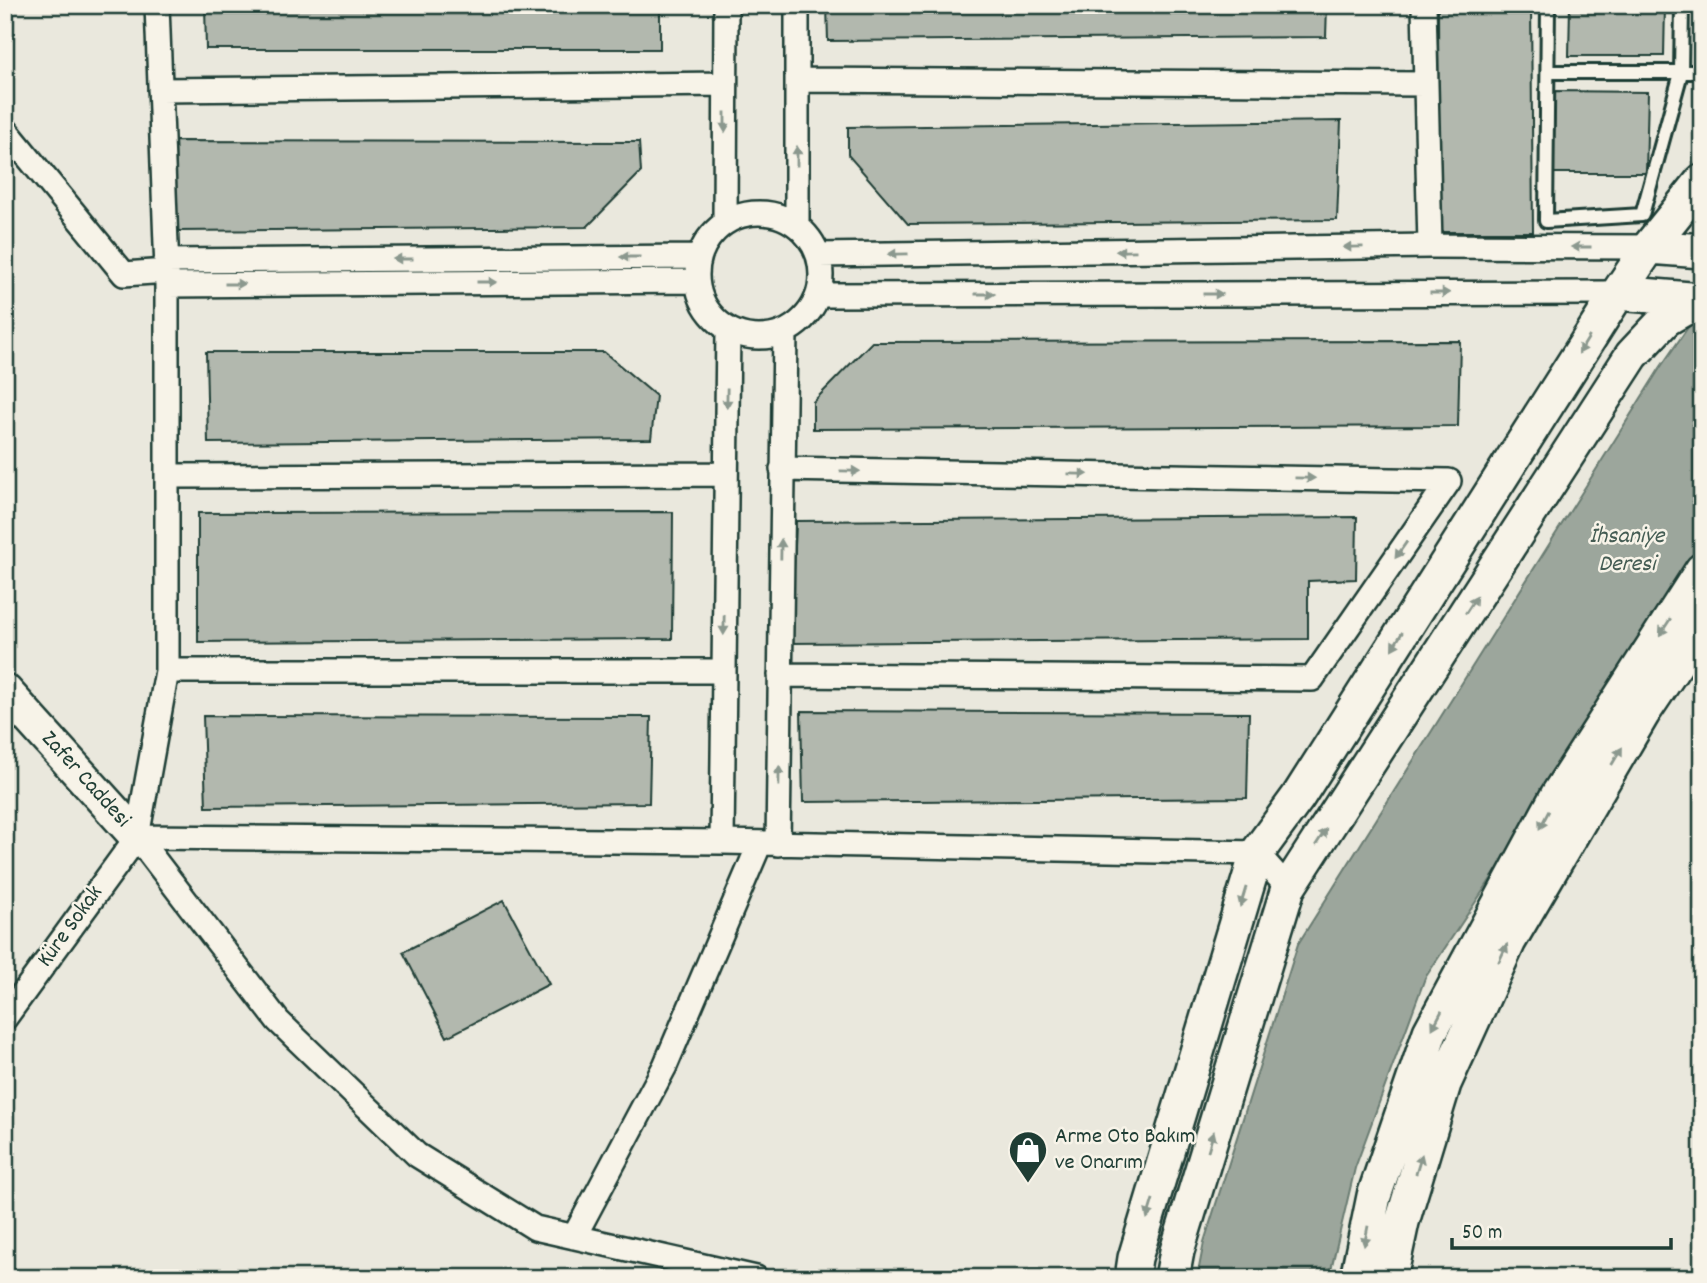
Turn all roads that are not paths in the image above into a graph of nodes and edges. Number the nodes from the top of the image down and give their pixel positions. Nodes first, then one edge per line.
1 (157, 5) edge
2 (726, 5) edge
3 (797, 5) edge
4 (1424, 5) edge
5 (1548, 5) edge
6 (1682, 5) edge
7 (1549, 72) junction
8 (1702, 72) edge
9 (1681, 73) junction
10 (798, 80) junction
11 (725, 84) junction
12 (1426, 84) junction
13 (160, 90) junction
14 (5, 129) edge
15 (1702, 181) edge
16 (725, 222) junction
17 (797, 225) junction
18 (1430, 246) junction
19 (1649, 247) junction
20 (1702, 251) edge
21 (819, 255) junction
22 (699, 257) junction
23 (167, 272) junction
24 (696, 281) junction
25 (1618, 293) junction
26 (819, 295) junction
27 (1701, 300) edge
28 (728, 330) junction
29 (785, 332) junction
30 (782, 469) junction
31 (725, 474) junction
32 (167, 476) junction
33 (1702, 570) edge
34 (1702, 625) edge
35 (167, 671) junction
36 (724, 671) junction
37 (780, 675) junction
38 (5, 691) edge
39 (137, 837) junction
40 (722, 842) junction
41 (769, 844) junction
42 (1257, 853) junction
43 (1289, 888) junction
44 (5, 1018) edge
45 (574, 1237) junction
46 (756, 1278) edge
47 (1132, 1278) edge
48 (1172, 1278) edge
49 (1357, 1278) edge
50 (1390, 1278) edge

1 - 13 street
2 - 11 street
3 - 10 street
4 - 12 street
5 - 7 lane
6 - 9 lane
7 - 9 lane
7 - 9 lane
8 - 9 lane
10 - 12 street
17 -> 10 street
11 - 13 street
11 -> 16 street
12 - 18 street
13 - 23 street
14 - 23 street
15 - 19 main road
16 - 17 street
16 - 22 street
17 - 21 street
19 -> 18 street
18 -> 21 street
19 - 20 main road
19 - 25 main road
21 - 26 street
22 -> 23 street
22 - 24 street
23 -> 24 street
23 - 32 street
24 - 28 street
26 -> 25 street
25 - 27 main road
25 -> 42 main road
26 - 29 street
43 -> 27 main road
28 - 29 street
28 -> 31 street
29 - 30 street
37 -> 30 street
30 -> 37 street
31 - 32 street
31 -> 36 street
32 - 35 street
33 -> 49 main road
50 -> 34 main road
35 - 36 street
35 - 39 street
36 - 40 street
41 -> 37 street
38 - 39 main road, Zafer Caddesi
39 - 40 street
39 - 44 street, Küre Sokak
39 - 45 street
40 - 41 street
41 - 42 street
41 - 45 street
42 - 43 street
42 -> 47 main road
48 -> 43 main road
45 - 46 street

